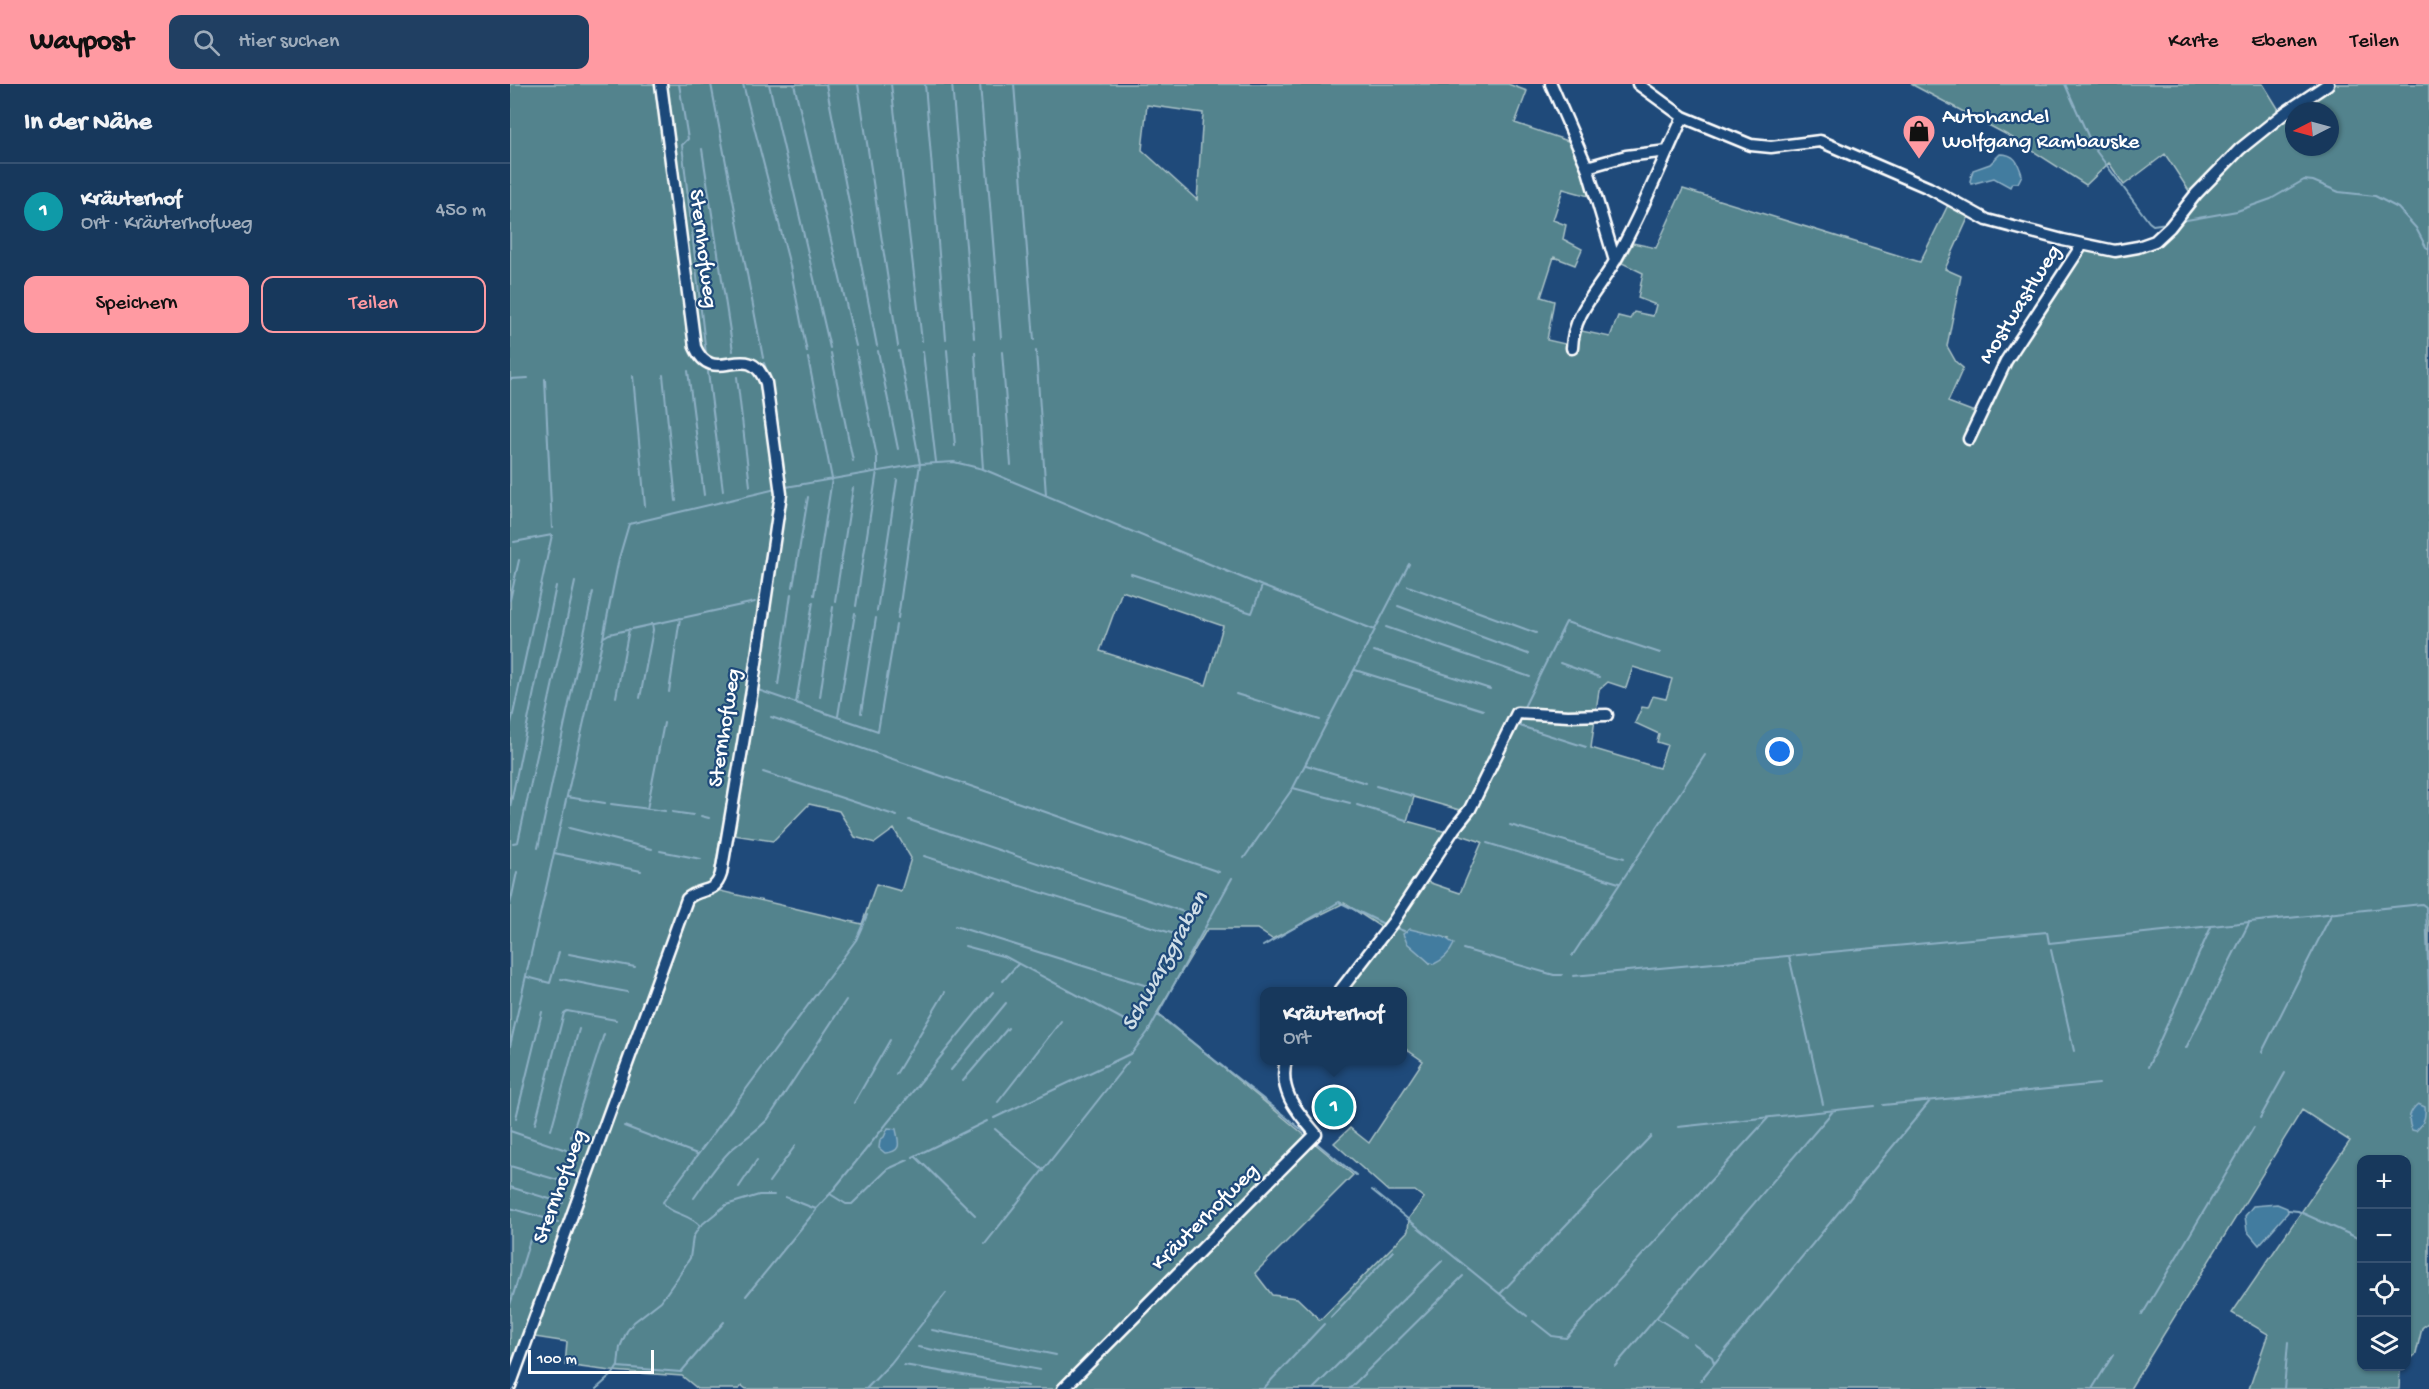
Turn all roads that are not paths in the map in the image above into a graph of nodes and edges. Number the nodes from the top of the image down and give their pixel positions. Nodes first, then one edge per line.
1 (661, 84) edge
2 (1551, 84) edge
3 (1638, 84) edge
4 (2328, 84) edge
5 (1683, 117) junction
6 (1668, 151) junction
7 (1587, 167) junction
8 (2082, 244) junction
9 (1615, 261) junction
10 (1572, 348) dead end
11 (1969, 440) dead end
12 (1607, 715) dead end
13 (1343, 987) edge
14 (1285, 1065) edge
15 (510, 1386) edge
16 (1063, 1389) edge

1 - 15 street, Sternhofweg
2 - 7 street
3 - 5 street
4 - 8 street, Mostwastlweg
5 - 6 street
5 - 8 street
6 - 7 street
6 - 9 street
7 - 9 street
8 - 11 street, Mostwastlweg
9 - 10 street
12 - 13 street
14 - 16 street, Kräuterhofweg

